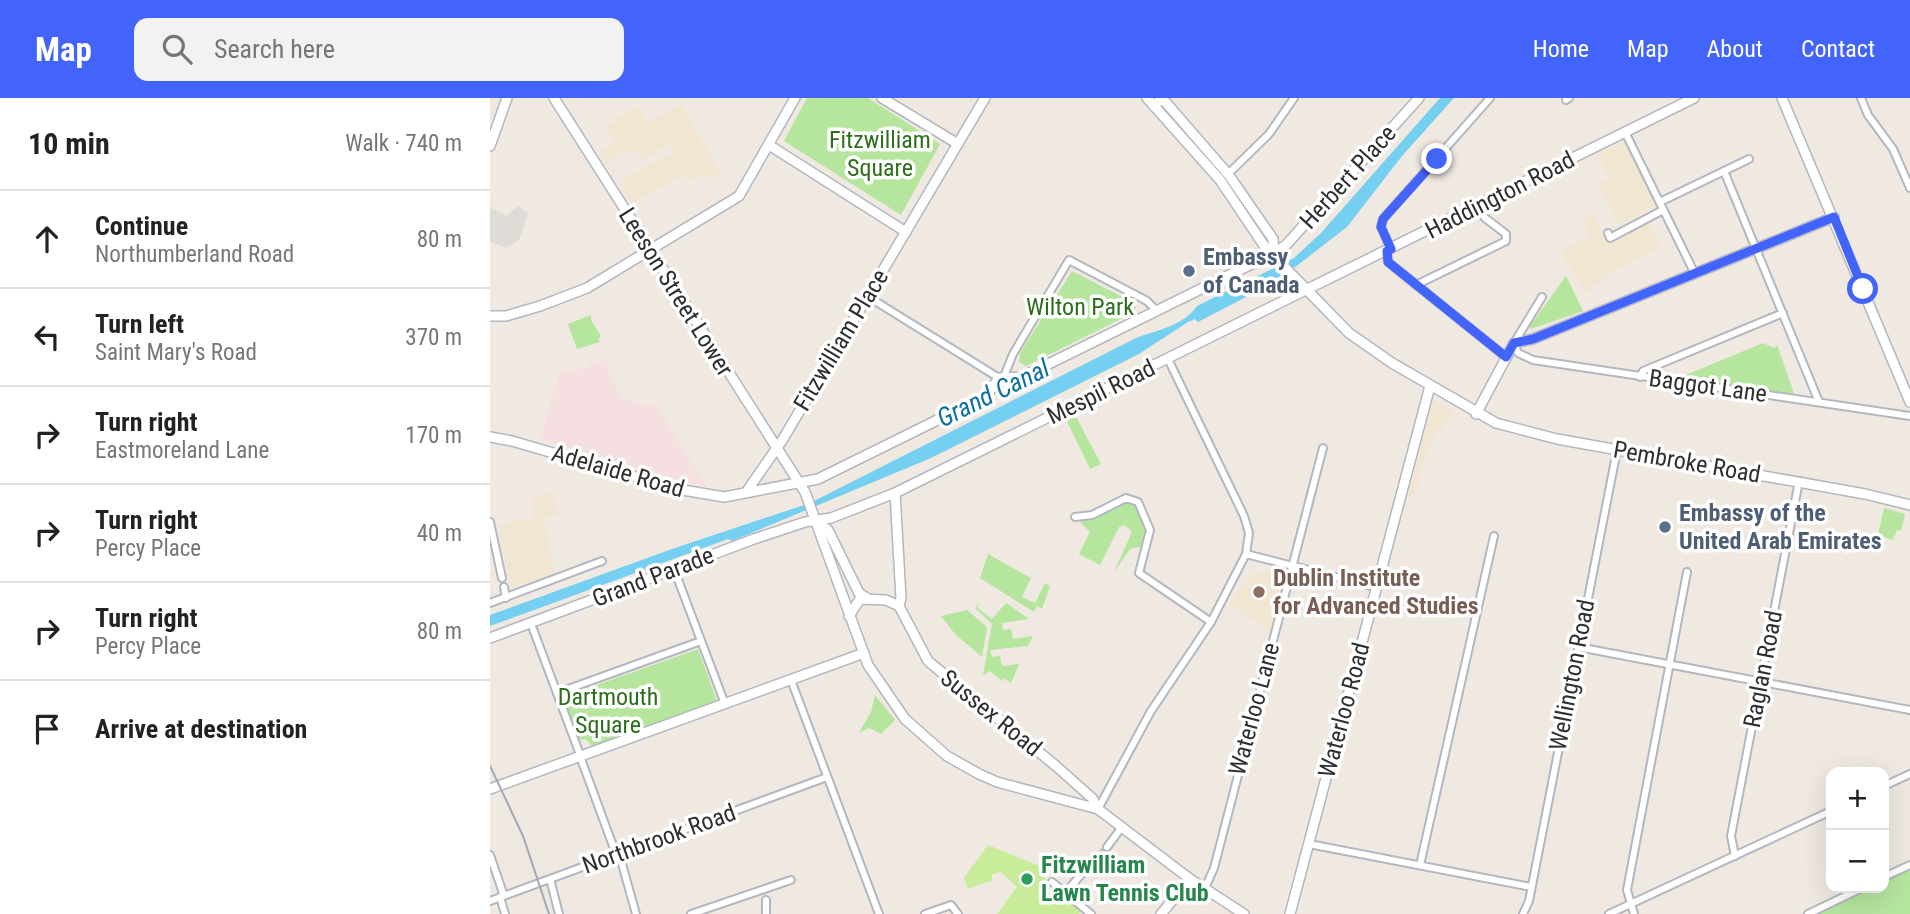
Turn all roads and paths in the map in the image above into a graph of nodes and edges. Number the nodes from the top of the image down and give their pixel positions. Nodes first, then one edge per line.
1 (507, 98) edge
2 (554, 98) edge
3 (795, 98) edge
4 (882, 98) edge
5 (985, 98) edge
6 (1147, 98) edge
7 (1162, 98) edge
8 (1294, 98) edge
9 (1419, 98) edge
10 (1490, 98) edge
11 (1693, 98) edge
12 (1782, 98) edge
13 (1861, 98) edge
14 (1154, 106) junction
15 (1625, 132) junction
16 (958, 144) junction
17 (769, 145) junction
18 (490, 146) edge
19 (1749, 159) dead end
20 (1724, 171) junction
21 (1224, 177) junction
22 (1910, 188) edge
23 (1660, 202) junction
24 (1478, 206) junction
25 (1663, 210) junction
26 (1834, 217) junction
27 (906, 232) junction
28 (1608, 233) dead end
29 (1756, 248) junction
30 (1389, 250) junction
31 (650, 251) junction
32 (1277, 257) junction
33 (1695, 274) junction
34 (1416, 285) junction
35 (1306, 291) junction
36 (867, 296) junction
37 (1542, 297) dead end
38 (1156, 310) junction
39 (1783, 313) junction
40 (490, 316) edge
41 (1514, 343) junction
42 (1503, 355) junction
43 (1168, 359) junction
44 (1640, 377) junction
45 (1001, 379) junction
46 (1430, 386) junction
47 (1908, 389) edge
48 (1819, 402) junction
49 (1910, 402) edge
50 (1476, 414) junction
51 (1910, 416) edge
52 (490, 437) edge
53 (776, 449) junction
54 (1323, 449) dead end
55 (1617, 450) junction
56 (756, 478) junction
57 (1799, 481) junction
58 (771, 486) junction
59 (803, 490) junction
60 (747, 491) junction
61 (895, 492) junction
62 (1907, 502) edge
63 (816, 517) junction
64 (1075, 517) dead end
65 (490, 522) edge
66 (1494, 536) dead end
67 (1246, 554) junction
68 (602, 561) dead end
69 (1291, 566) junction
70 (1687, 572) dead end
71 (677, 577) dead end
72 (502, 578) dead end
73 (898, 578) junction
74 (503, 587) dead end
75 (1375, 587) junction
76 (506, 598) junction
77 (867, 598) junction
78 (886, 600) junction
79 (490, 603) edge
80 (899, 606) junction
81 (849, 616) junction
82 (1211, 622) junction
83 (533, 629) dead end
84 (490, 638) edge
85 (701, 641) junction
86 (1578, 647) junction
87 (864, 653) junction
88 (1669, 664) junction
89 (791, 680) junction
90 (1761, 681) junction
91 (557, 693) junction
92 (725, 704) junction
93 (1910, 710) edge
94 (580, 755) junction
95 (1910, 774) edge
96 (827, 777) junction
97 (1889, 784) edge
98 (1077, 785) junction
99 (490, 789) edge
100 (1070, 802) junction
101 (1098, 809) junction
102 (1826, 813) edge
103 (1122, 827) junction
104 (1309, 844) junction
105 (1107, 847) tunnel mouth
106 (618, 854) junction
107 (490, 855) edge
108 (1735, 856) junction
109 (1094, 860) tunnel mouth
110 (1420, 865) junction
111 (1910, 865) edge
112 (1889, 875) edge
113 (1190, 878) junction
114 (550, 879) junction
115 (791, 880) dead end
116 (1052, 882) dead end
117 (1531, 887) junction
118 (1205, 888) junction
119 (1065, 893) junction
120 (1852, 893) edge
121 (502, 897) junction
122 (766, 900) dead end
123 (490, 901) edge
124 (1529, 901) junction
125 (1629, 905) junction
126 (505, 914) edge
127 (559, 914) edge
128 (636, 914) edge
129 (691, 914) edge
130 (766, 914) edge
131 (879, 914) edge
132 (925, 914) edge
133 (958, 914) edge
134 (1091, 914) edge
135 (1161, 914) edge
136 (1242, 914) edge
137 (1290, 914) edge
138 (1523, 914) edge
139 (1529, 914) edge
140 (1609, 914) edge
141 (1634, 914) edge
142 (1808, 914) edge

1 - 18 main road
2 - 31 main road, Leeson Street Lower
3 - 17 main road
4 - 16 main road
5 - 16 main road, Fitzwilliam Place
6 - 14 main road
7 - 14 main road
7 - 21 main road
8 - 21 street
9 - 32 main road, Herbert Place
10 - 30 street
11 - 15 main road, Haddington Road
12 - 26 main road
13 - 22 street
14 - 21 main road
15 - 23 street
15 - 24 main road, Haddington Road
16 - 27 main road, Fitzwilliam Place
17 - 27 main road
17 - 31 main road
19 - 20 street
20 - 23 street
20 - 29 street
21 - 32 main road, Pembroke Road
23 - 25 street
24 - 30 main road, Haddington Road
24 - 34 street
25 - 28 street
25 - 33 street
26 - 29 main road
26 - 47 main road
27 - 36 main road, Fitzwilliam Place
29 - 33 main road
29 - 39 street
30 - 34 street
30 - 35 main road, Haddington Road
31 - 40 main road
31 - 53 main road, Leeson Street Lower
32 - 35 main road, Pembroke Road
32 - 38 main road, Herbert Place
33 - 41 main road
34 - 42 street
35 - 43 main road, Mespil Road
35 - 46 main road, Pembroke Road
36 - 45 street
36 - 53 main road, Fitzwilliam Place
37 - 41 street
38 - 45 main road, Herbert Place
38 - 45 street
39 - 44 street
39 - 48 street
41 - 42 main road
41 - 44 street, Baggot Lane
42 - 50 main road
43 - 61 main road, Mespil Road
43 - 67 street
44 - 48 street, Baggot Lane
45 - 59 main road, Adelaide Road
46 - 50 main road, Pembroke Road
46 - 75 main road, Waterloo Road
47 - 49 main road
48 - 51 street, Baggot Lane
50 - 55 main road, Pembroke Road
52 - 60 main road, Adelaide Road
53 - 56 main road
53 - 59 main road, Leeson Street Lower
54 - 69 street, Waterloo Lane
55 - 57 main road, Pembroke Road
55 - 86 street, Wellington Road
56 - 58 main road
56 - 60 main road
57 - 62 main road, Pembroke Road
57 - 90 street, Raglan Road
58 - 59 main road, Adelaide Road
58 - 60 main road, Adelaide Road
59 - 63 main road, Leeson Street Lower
61 - 63 main road, Mespil Road
61 - 73 main road
63 - 77 main road
63 - 81 main road
63 - 84 main road, Grand Parade
64 - 82 street
65 - 72 street
66 - 110 street
67 - 69 street
67 - 82 street
68 - 76 street
69 - 75 street
69 - 118 street, Waterloo Lane
70 - 88 street
71 - 85 street
73 - 78 main road
73 - 80 main road
74 - 76 street
75 - 104 main road, Waterloo Road
76 - 79 street
77 - 78 main road
77 - 81 main road
78 - 80 main road
80 - 98 main road, Sussex Road
81 - 87 main road
82 - 101 street
83 - 91 street
85 - 91 street
85 - 92 street
86 - 88 street
86 - 117 street, Wellington Road
87 - 89 main road
87 - 100 main road
88 - 90 street
88 - 125 street
89 - 92 main road
89 - 96 street
90 - 93 street
90 - 108 street, Raglan Road
91 - 94 street
92 - 94 main road
94 - 99 main road
94 - 106 street
95 - 97 street
96 - 106 street, Northbrook Road
96 - 131 street
98 - 100 main road
98 - 101 main road, Sussex Road
100 - 101 main road
101 - 103 main road
102 - 108 street
103 - 105 street
103 - 113 main road
104 - 110 street
104 - 137 main road, Waterloo Road
106 - 114 street, Northbrook Road
106 - 128 street
107 - 121 street
108 - 125 street
109 - 119 street
110 - 117 street
111 - 112 street
113 - 118 main road
113 - 135 main road
114 - 121 street, Northbrook Road
114 - 127 street
115 - 129 street
116 - 119 street
117 - 124 street, Wellington Road
118 - 136 main road
119 - 134 street
120 - 142 street
121 - 123 street, Northbrook Road
121 - 126 street
122 - 130 street
124 - 138 street, Wellington Road
124 - 139 street, Wellington Road
125 - 140 street
125 - 141 street
132 - 133 street

